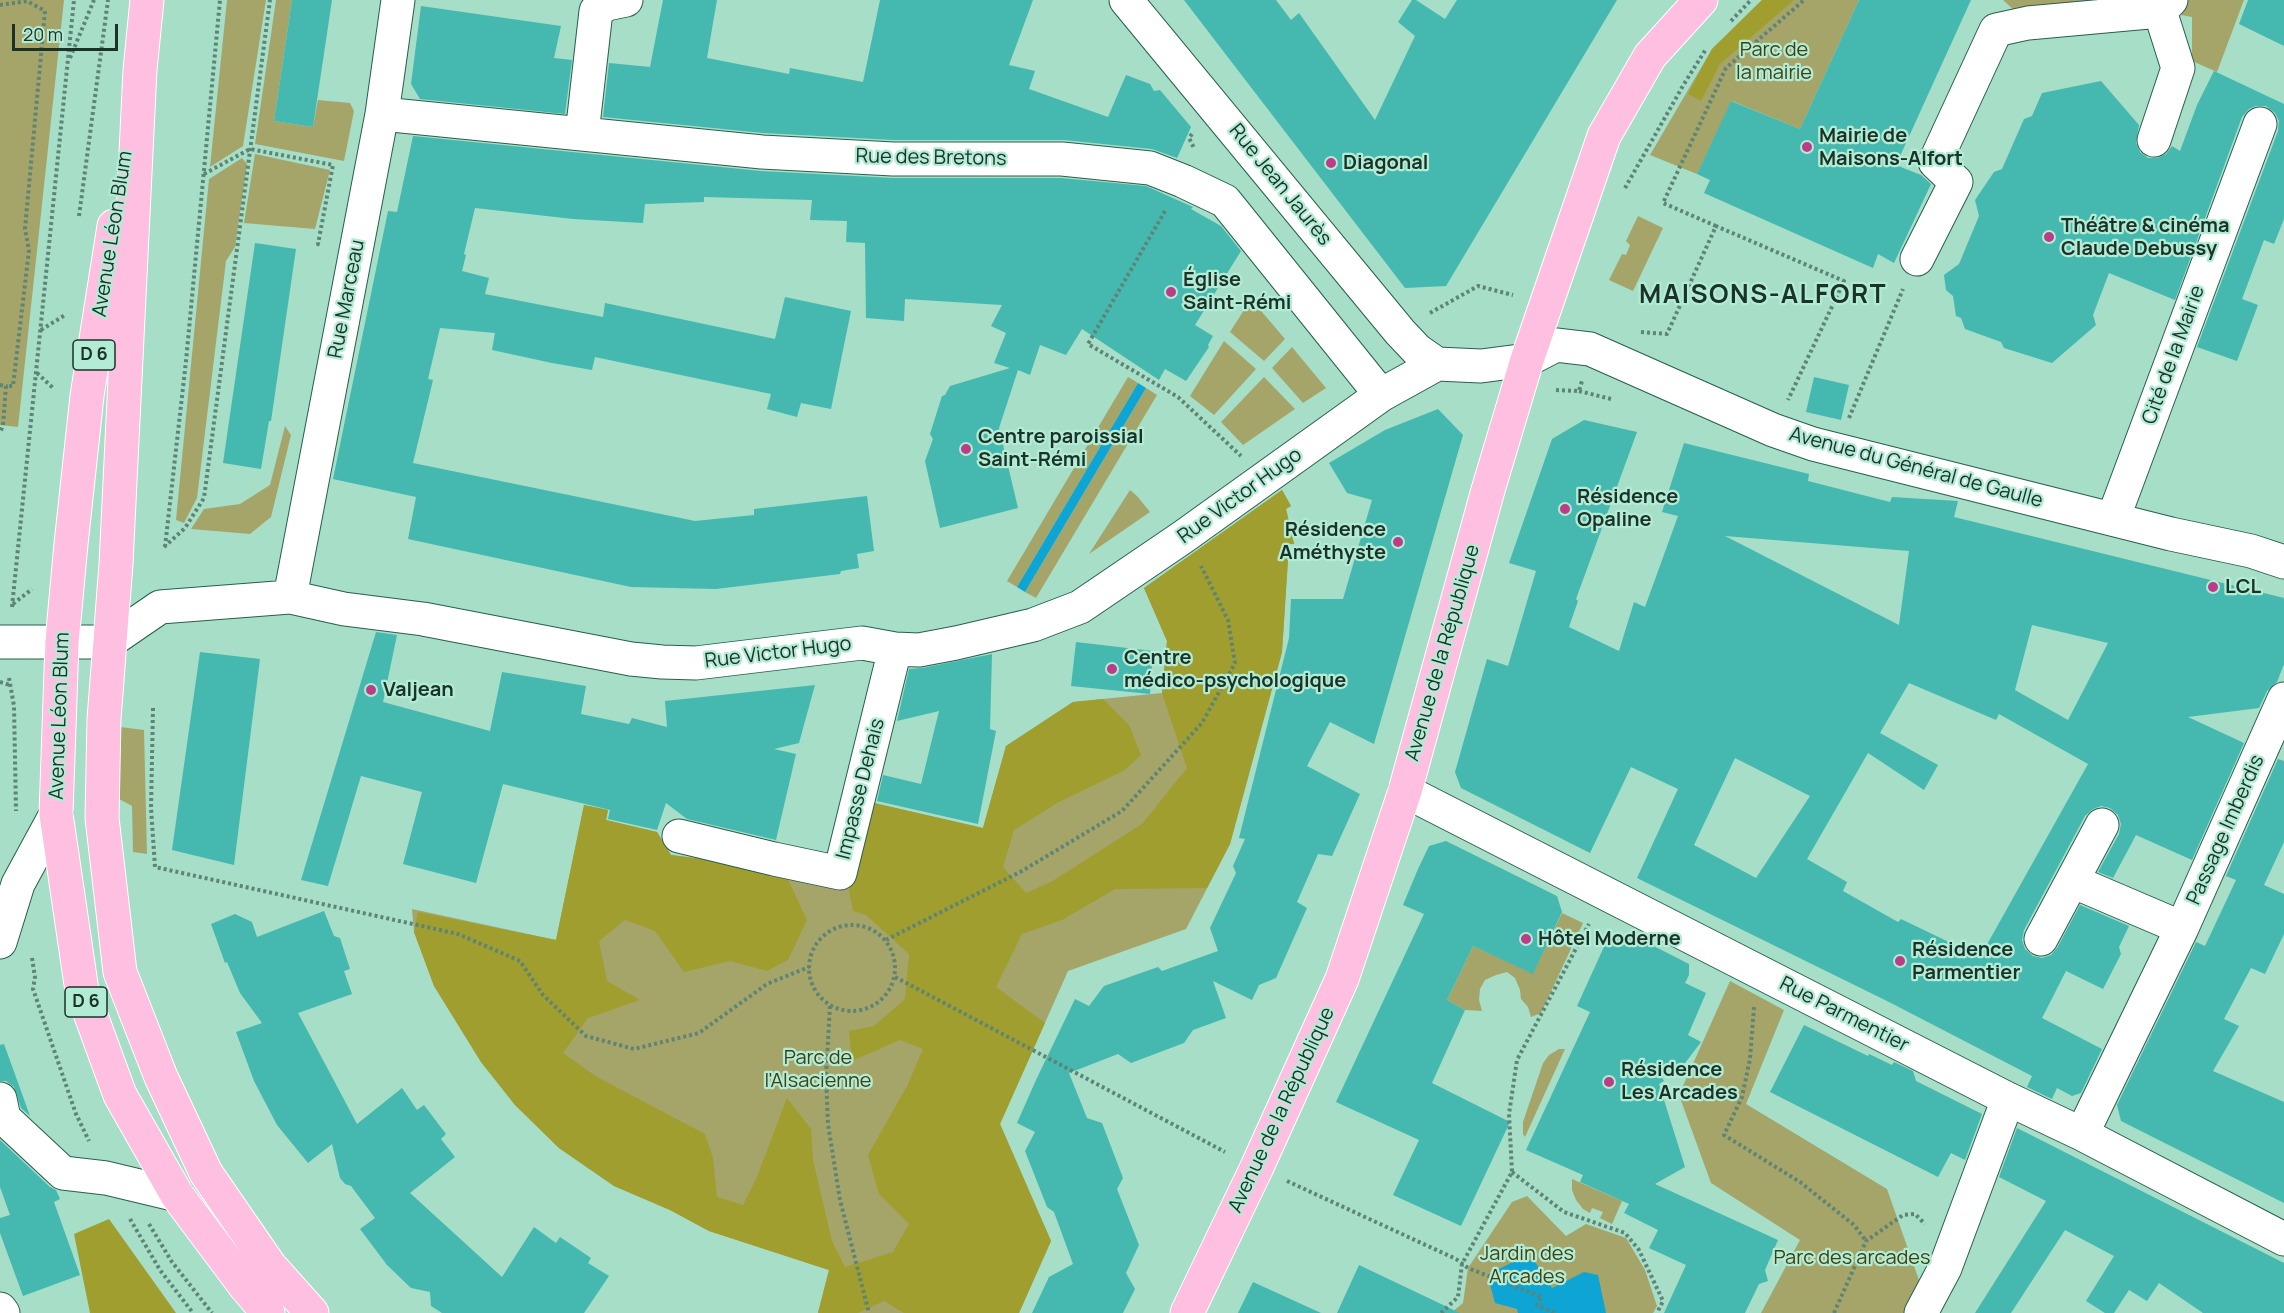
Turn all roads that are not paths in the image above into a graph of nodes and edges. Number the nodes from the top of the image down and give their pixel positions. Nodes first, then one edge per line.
1 (147, 0) edge
2 (398, 0) edge
3 (626, 0) edge
4 (1126, 0) edge
5 (1701, 0) edge
6 (2165, 6) edge
7 (140, 70) junction
8 (382, 114) junction
9 (2260, 124) dead end
10 (582, 134) junction
11 (2154, 140) dead end
12 (1912, 269) road end
13 (1527, 360) junction
14 (1437, 364) junction
15 (1381, 395) junction
16 (2113, 519) junction
17 (2284, 562) edge
18 (290, 597) junction
19 (0, 642) edge
20 (62, 642) junction
21 (109, 642) junction
22 (895, 649) junction
23 (2284, 699) edge
24 (1404, 791) junction
25 (56, 814) junction
26 (2102, 825) dead end
27 (679, 836) dead end
28 (2072, 881) junction
29 (2182, 928) junction
30 (2041, 939) dead end
31 (0, 942) edge
32 (2008, 1099) junction
33 (2, 1115) edge
34 (2082, 1134) junction
35 (177, 1195) junction
36 (2284, 1239) edge
37 (0, 1309) edge
38 (3, 1313) edge
39 (268, 1313) edge
40 (312, 1313) edge
41 (1187, 1313) edge
42 (1921, 1313) edge

1 - 7 main road, Avenue Léon Blum / D 6
2 - 8 street, Rue Marceau
3 - 10 street
4 - 14 street, Rue Jean Jaurès
5 - 13 main road, Avenue de la République
6 - 11 street
6 - 12 street
7 - 20 main road, Avenue Léon Blum / D 6
7 - 21 main road, Avenue Léon Blum / D 6
8 - 10 street, Rue des Bretons
8 - 18 street, Rue Marceau
9 - 16 street, Cité de la Mairie
10 - 15 street, Rue des Bretons
13 - 14 street
13 - 16 street, Avenue du Général de Gaulle
13 - 24 main road, Avenue de la République
14 - 15 street, Rue Victor Hugo
15 - 22 street, Rue Victor Hugo
16 - 17 street, Avenue du Général de Gaulle
18 - 21 street, Rue Victor Hugo
18 - 22 street, Rue Victor Hugo
19 - 20 street
20 - 21 street
20 - 25 main road, Avenue Léon Blum / D 6
21 - 40 main road, Avenue Léon Blum / D 6
22 - 27 street, Impasse Dehais
23 - 29 street, Passage Imberdis
24 - 32 street, Rue Parmentier
24 - 41 main road, Avenue de la République
25 - 31 street
25 - 35 main road, Avenue Léon Blum / D 6
26 - 28 street
28 - 29 street, Passage Imberdis
28 - 30 street
29 - 34 street, Passage Imberdis
32 - 34 street, Rue Parmentier
32 - 42 street
33 - 35 street
34 - 36 street, Rue Parmentier
35 - 39 main road, Avenue Léon Blum / D 6
37 - 38 street

